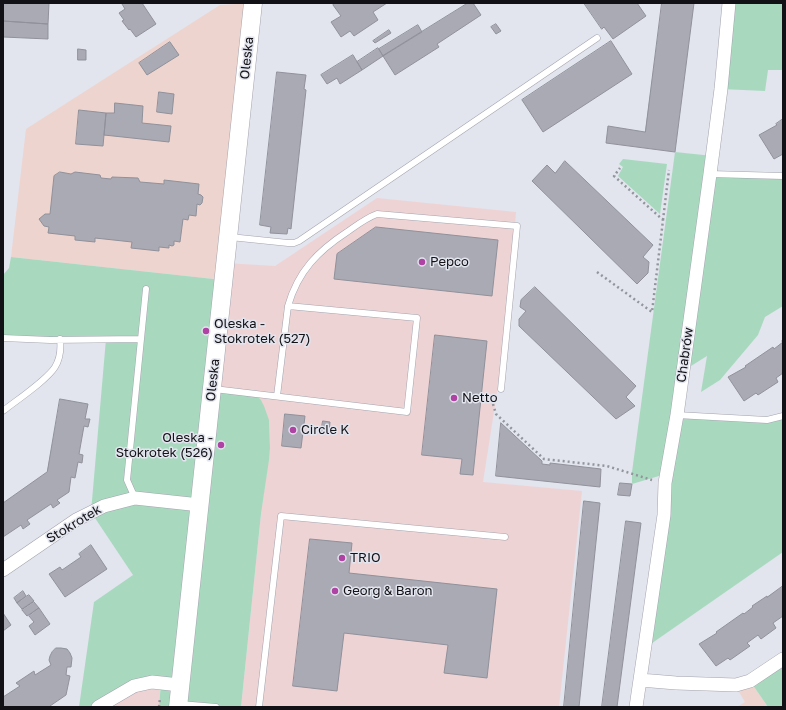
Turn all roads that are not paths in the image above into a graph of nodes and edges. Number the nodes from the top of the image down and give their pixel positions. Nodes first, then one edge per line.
1 (253, 3) edge
2 (729, 3) edge
3 (596, 38) dead end
4 (710, 174) junction
5 (783, 176) edge
6 (228, 237) junction
7 (146, 289) dead end
8 (288, 306) junction
9 (3, 338) edge
10 (60, 339) junction
11 (141, 339) junction
12 (213, 388) junction
13 (501, 389) dead end
14 (277, 396) junction
15 (3, 411) edge
16 (677, 415) junction
17 (783, 416) edge
18 (135, 498) junction
19 (200, 505) junction
20 (505, 537) dead end
21 (3, 570) edge
22 (783, 659) edge
23 (640, 680) junction
24 (180, 685) junction
25 (178, 705) edge
26 (101, 706) edge
27 (216, 707) edge
28 (259, 707) edge
29 (636, 707) edge

1 - 6 main road, Oleska
2 - 4 street, Chabrów
3 - 6 lane
4 - 5 lane
4 - 16 street, Chabrów
6 - 12 main road, Oleska
7 - 11 lane
8 - 13 lane
8 - 14 lane
8 - 14 lane
9 - 10 lane
10 - 11 lane
10 - 15 lane
11 - 18 lane
12 - 14 lane
12 - 19 main road, Oleska
16 - 17 lane
16 - 23 street, Chabrów
18 - 19 street, Stokrotek
18 - 21 street, Stokrotek
19 - 24 main road, Oleska
20 - 28 lane
22 - 23 street
23 - 29 street, Chabrów
24 - 25 main road, Oleska
24 - 26 street
25 - 27 lane

